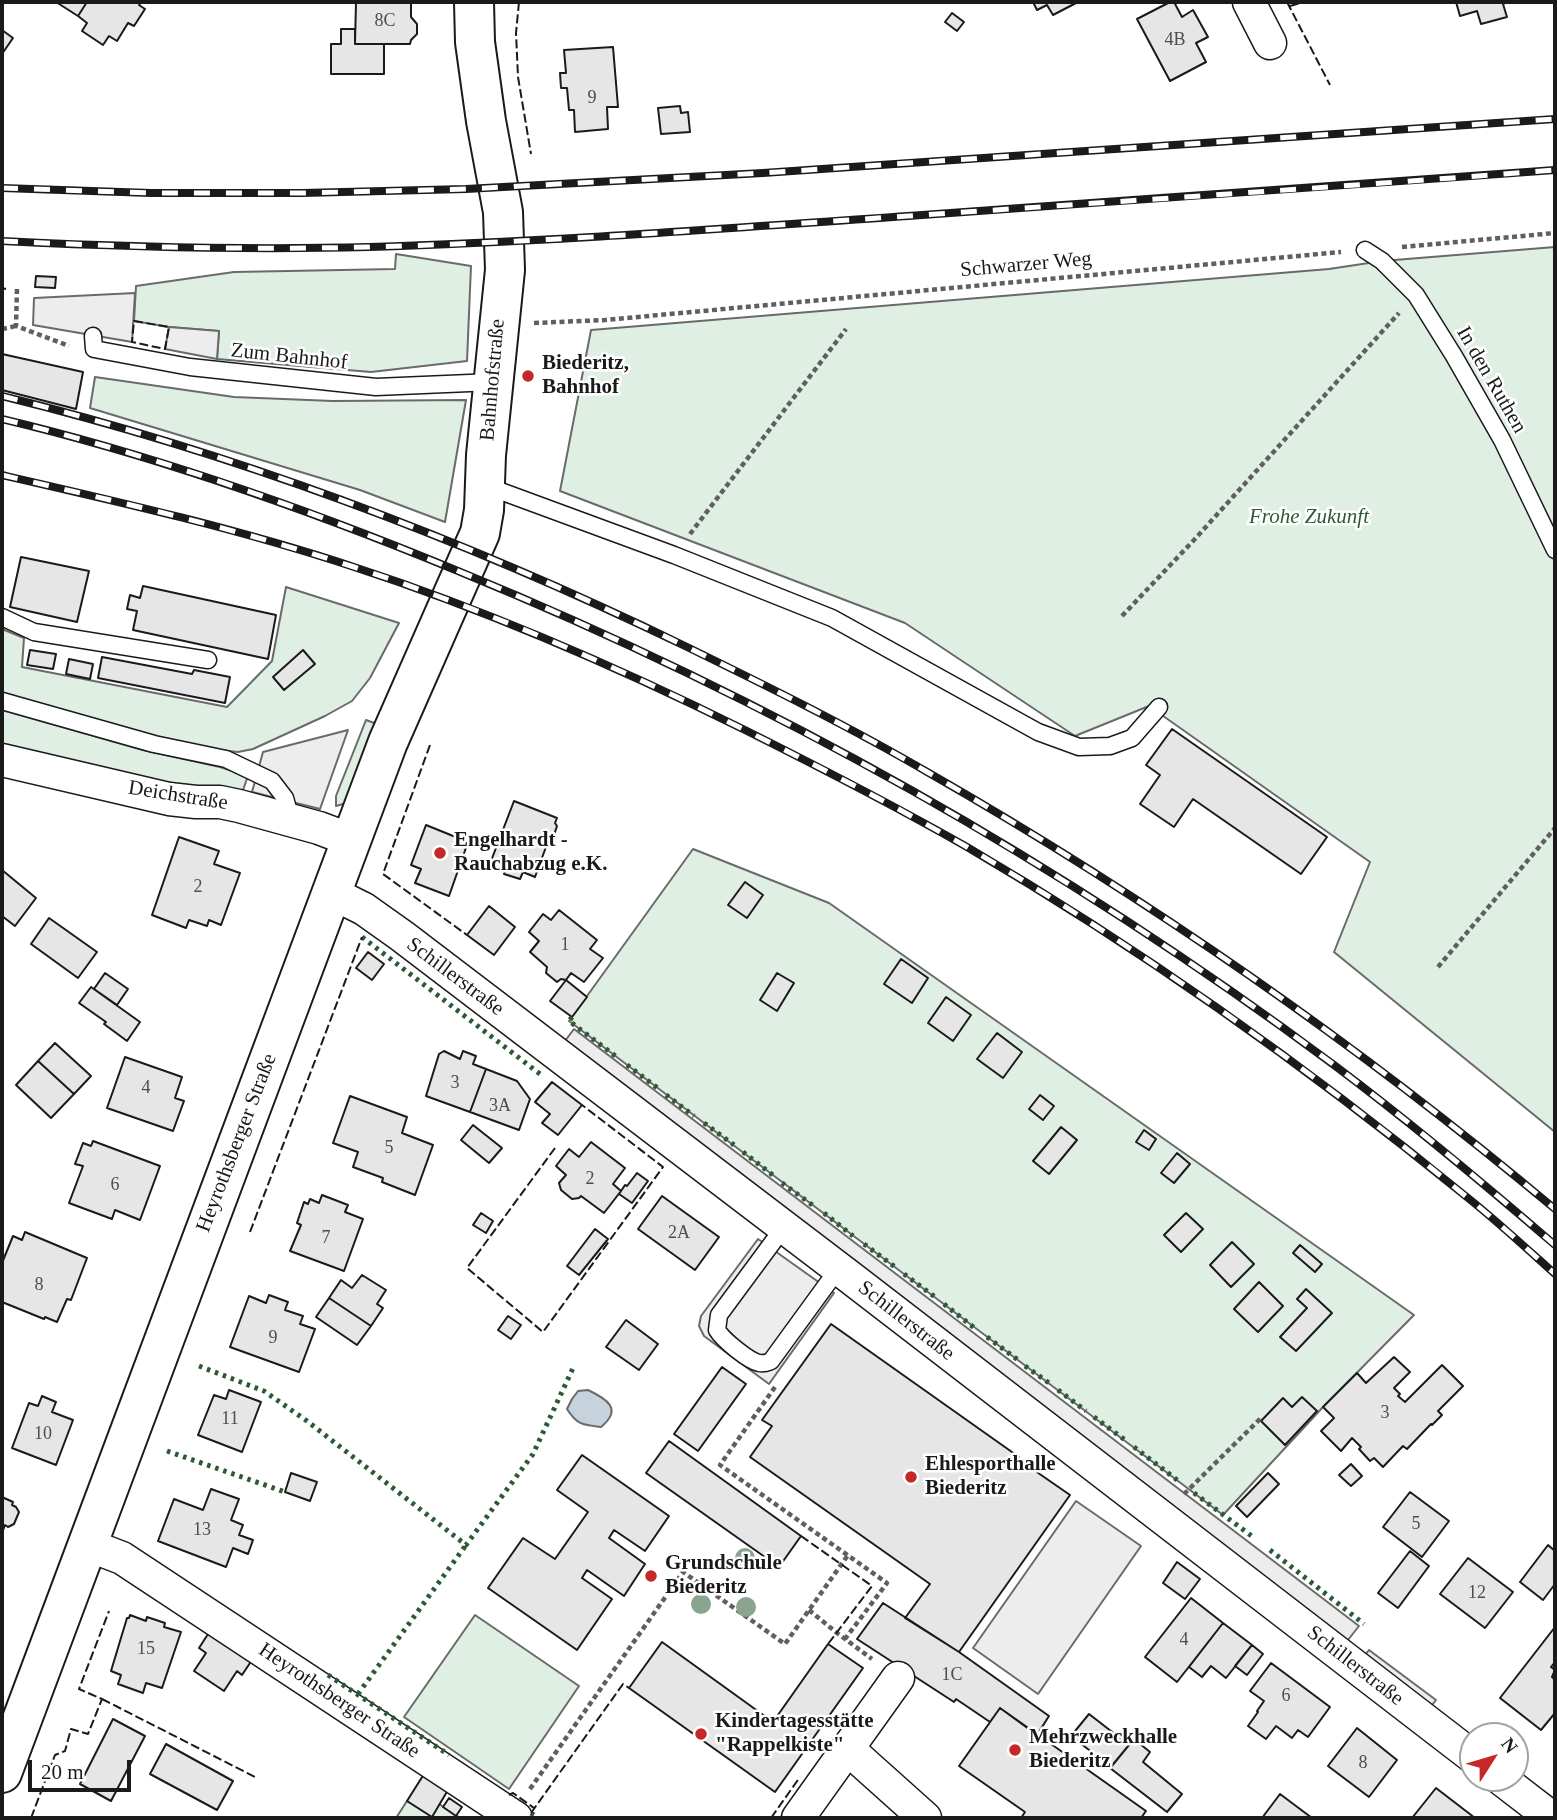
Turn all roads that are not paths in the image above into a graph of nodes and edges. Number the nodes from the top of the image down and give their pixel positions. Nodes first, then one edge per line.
1 (474, 2) edge
2 (1249, 2) edge
3 (1270, 43) dead end
4 (1365, 250) road end
5 (94, 343) road end
6 (493, 382) junction
7 (484, 485) junction
8 (1555, 550) edge
9 (2, 617) edge
10 (208, 660) dead end
11 (2, 701) edge
12 (1159, 707) dead end
13 (388, 742) joint
14 (2, 760) edge
15 (291, 819) junction
16 (351, 840) junction
17 (332, 893) junction
18 (784, 1227) junction
19 (838, 1269) junction
20 (88, 1545) junction
21 (898, 1678) road end
22 (1459, 1746) edge
23 (848, 1749) junction
24 (2, 1773) edge
25 (1518, 1792) edge
26 (514, 1817) edge
27 (798, 1818) edge
28 (925, 1818) edge
29 (1552, 1818) edge

1 - 6 street, Bahnhofstraße
2 - 3 street
4 - 8 lane, In den Ruthen
5 - 6 lane, Zum Bahnhof
6 - 7 street, Bahnhofstraße
7 - 12 lane
7 - 13 street, Bahnhofstraße
9 - 10 lane
11 - 15 lane
13 - 16 street, Heyrothsberger Straße
14 - 15 street, Deichstraße
15 - 16 street, Deichstraße
16 - 17 street, Heyrothsberger Straße
17 - 18 street, Schillerstraße
17 - 20 street, Heyrothsberger Straße
18 - 19 street, Schillerstraße
18 - 19 lane
19 - 22 street, Schillerstraße
20 - 24 street, Heyrothsberger Straße
20 - 26 street, Heyrothsberger Straße
21 - 23 street
23 - 27 street
23 - 28 street
25 - 29 street

